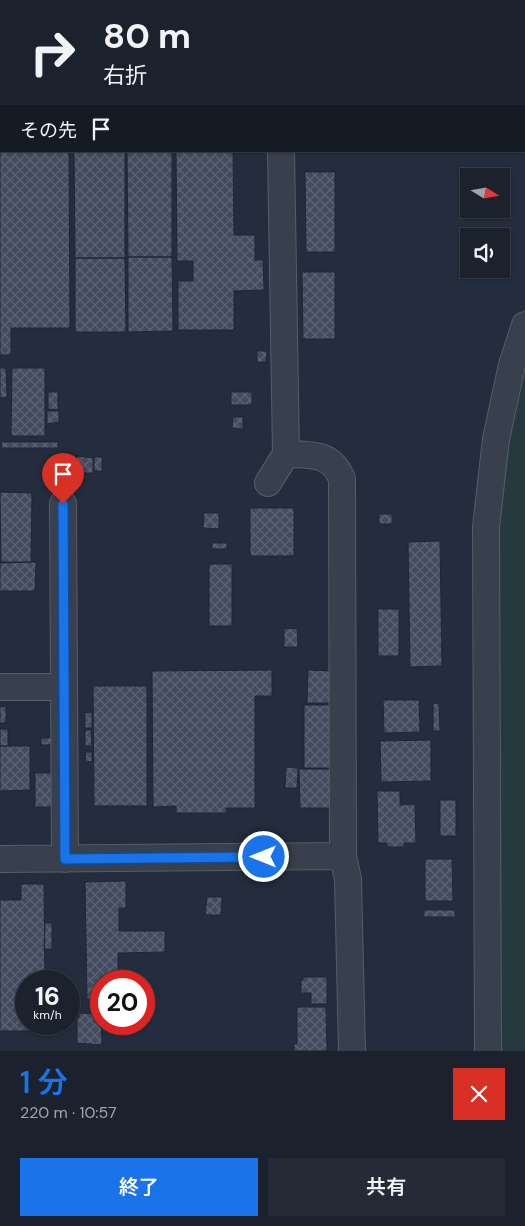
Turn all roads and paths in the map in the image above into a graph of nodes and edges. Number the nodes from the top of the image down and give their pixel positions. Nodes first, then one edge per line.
1 (281, 152) edge
2 (525, 326) edge
3 (286, 454) junction
4 (268, 483) dead end
5 (63, 504) dead end
6 (64, 686) junction
7 (0, 687) edge
8 (343, 856) junction
9 (0, 859) edge
10 (65, 859) junction
11 (352, 1051) edge
12 (488, 1051) edge

1 - 3 street
2 - 12 street
3 - 4 street
3 - 8 street
5 - 6 street
6 - 7 street
6 - 10 street
8 - 10 street
8 - 11 street
9 - 10 street

